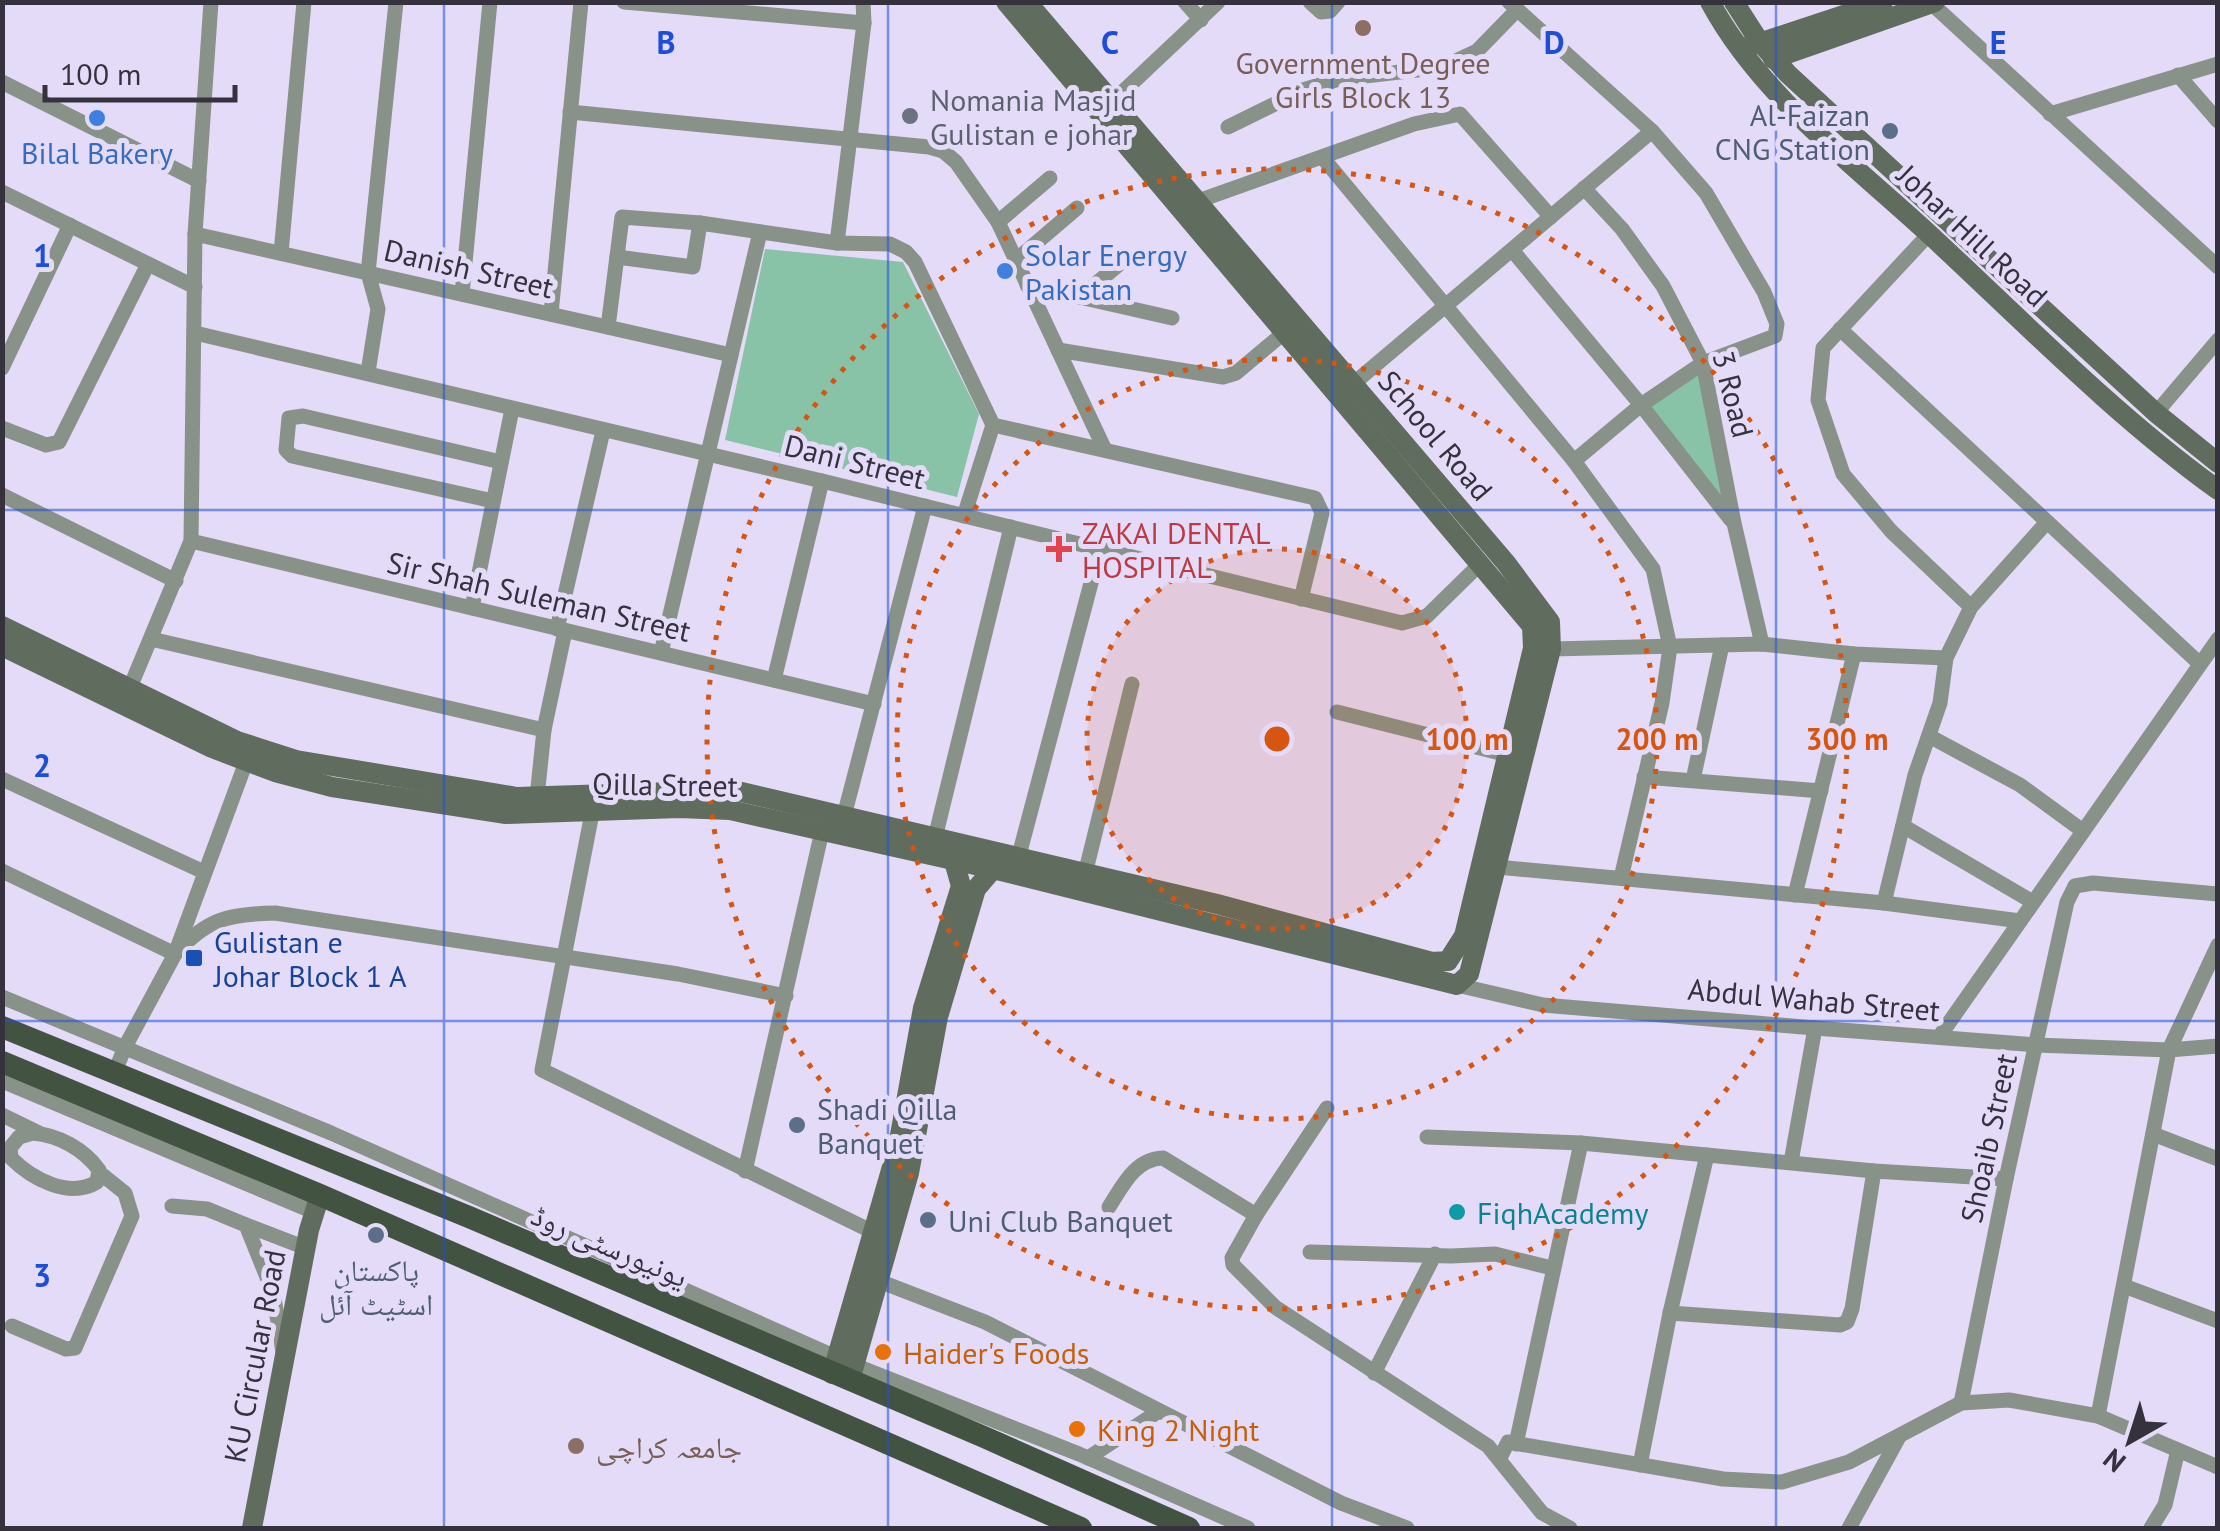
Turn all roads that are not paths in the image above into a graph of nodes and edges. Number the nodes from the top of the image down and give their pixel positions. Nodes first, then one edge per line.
1 (211, 2) edge
2 (304, 2) edge
3 (396, 2) edge
4 (490, 2) edge
5 (581, 2) edge
6 (624, 2) edge
7 (863, 2) edge
8 (1006, 2) edge
9 (1027, 2) edge
10 (1185, 2) edge
11 (1218, 2) edge
12 (1310, 2) edge
13 (1338, 2) edge
14 (1710, 2) edge
15 (1734, 2) edge
16 (1883, 2) edge
17 (1934, 3) edge
18 (1513, 6) edge
19 (1200, 20) junction
20 (864, 23) junction
21 (1758, 41) junction
22 (1738, 52) junction
23 (1773, 59) junction
24 (2218, 64) edge
25 (2178, 76) junction
26 (2, 82) edge
27 (1112, 102) junction
28 (570, 112) junction
29 (2050, 114) junction
30 (2218, 121) edge
31 (1228, 128) dead end
32 (1652, 131) junction
33 (850, 139) junction
34 (1864, 143) junction
35 (1323, 158) junction
36 (1848, 160) junction
37 (1050, 178) dead end
38 (199, 181) junction
39 (1584, 188) junction
40 (2, 192) edge
41 (1198, 201) junction
42 (1077, 208) dead end
43 (1551, 216) junction
44 (998, 222) junction
45 (700, 223) junction
46 (70, 225) junction
47 (760, 232) junction
48 (196, 234) junction
49 (1929, 234) junction
50 (837, 242) junction
51 (1512, 250) junction
52 (281, 254) junction
53 (617, 258) junction
54 (1016, 260) junction
55 (1123, 261) dead end
56 (148, 264) junction
57 (2218, 267) edge
58 (368, 273) junction
59 (1027, 285) junction
60 (195, 287) junction
61 (462, 294) junction
62 (1080, 297) junction
63 (1446, 306) junction
64 (551, 314) junction
65 (1172, 318) dead end
66 (608, 327) junction
67 (1840, 329) junction
68 (1286, 331) junction
69 (196, 332) junction
70 (2218, 340) edge
71 (1058, 350) junction
72 (730, 355) junction
73 (1704, 363) junction
74 (2, 368) edge
75 (368, 372) junction
76 (1354, 384) junction
77 (2138, 396) junction
78 (1641, 405) junction
79 (512, 409) junction
80 (2156, 413) junction
81 (2122, 414) junction
82 (993, 425) junction
83 (2, 428) edge
84 (603, 431) junction
85 (1105, 450) junction
86 (707, 454) junction
87 (1574, 461) junction
88 (501, 462) junction
89 (2218, 463) edge
90 (822, 480) junction
91 (2218, 490) edge
92 (2, 495) edge
93 (493, 501) junction
94 (925, 506) junction
95 (964, 516) junction
96 (2047, 522) junction
97 (1734, 524) junction
98 (1011, 528) junction
99 (191, 541) junction
100 (1100, 549) junction
101 (1481, 563) junction
102 (176, 580) junction
103 (1301, 598) junction
104 (1971, 607) junction
105 (472, 608) junction
106 (2, 626) edge
107 (561, 630) junction
108 (2218, 638) edge
109 (151, 639) junction
110 (1762, 644) junction
111 (1722, 645) junction
112 (2, 646) edge
113 (1670, 648) junction
114 (1551, 649) junction
115 (660, 654) junction
116 (1854, 654) junction
117 (1946, 658) junction
118 (2200, 664) junction
119 (774, 680) junction
120 (1132, 684) dead end
121 (129, 690) junction
122 (874, 704) junction
123 (1337, 712) dead end
124 (544, 730) junction
125 (1928, 736) junction
126 (1508, 754) junction
127 (246, 762) junction
128 (334, 777) junction
129 (1644, 777) junction
130 (2, 779) edge
131 (1693, 780) junction
132 (1821, 790) junction
133 (537, 796) junction
134 (594, 803) junction
135 (844, 816) junction
136 (1903, 826) junction
137 (822, 831) junction
138 (2082, 831) junction
139 (896, 838) junction
140 (935, 838) junction
141 (1018, 859) junction
142 (954, 861) junction
143 (993, 869) junction
144 (2, 872) edge
145 (204, 872) junction
146 (1085, 874) junction
147 (2051, 876) junction
148 (1621, 878) junction
149 (1488, 879) junction
150 (2074, 886) junction
151 (2218, 894) edge
152 (1795, 895) junction
153 (2033, 902) junction
154 (1884, 903) junction
155 (2020, 920) junction
156 (2218, 946) edge
157 (174, 954) junction
158 (565, 957) junction
159 (1454, 957) joint
160 (946, 963) junction
161 (1458, 985) junction
162 (786, 996) junction
163 (2, 997) edge
164 (2, 1027) edge
165 (1815, 1028) junction
166 (1938, 1037) junction
167 (2036, 1045) junction
168 (2218, 1046) edge
169 (124, 1048) junction
170 (2169, 1050) junction
171 (2, 1062) edge
172 (114, 1074) junction
173 (2, 1081) edge
174 (75, 1102) junction
175 (1327, 1108) dead end
176 (2, 1115) edge
177 (39, 1133) junction
178 (2153, 1134) junction
179 (1427, 1137) dead end
180 (61, 1140) junction
181 (1581, 1144) junction
182 (906, 1147) junction
183 (6, 1150) edge
184 (1707, 1155) junction
185 (2218, 1159) edge
186 (1791, 1162) junction
187 (746, 1171) junction
188 (1874, 1171) junction
189 (100, 1173) junction
190 (2006, 1179) junction
191 (317, 1204) junction
192 (172, 1206) dead end
193 (1109, 1206) dead end
194 (1256, 1215) junction
195 (246, 1225) junction
196 (874, 1232) junction
197 (306, 1248) junction
198 (1310, 1252) dead end
199 (1436, 1254) junction
200 (1552, 1268) junction
201 (870, 1278) junction
202 (2124, 1286) junction
203 (1670, 1313) junction
204 (2218, 1321) edge
205 (12, 1326) dead end
206 (284, 1360) junction
207 (843, 1369) junction
208 (1374, 1373) junction
209 (1961, 1402) junction
210 (1158, 1411) junction
211 (2098, 1416) junction
212 (1899, 1437) junction
213 (1516, 1444) junction
214 (2178, 1450) junction
215 (1088, 1458) junction
216 (1500, 1458) junction
217 (1640, 1464) junction
218 (2218, 1467) edge
219 (252, 1528) edge
220 (1081, 1528) edge
221 (1189, 1528) edge
222 (1248, 1528) edge
223 (1407, 1528) edge
224 (1570, 1528) edge
225 (1848, 1528) edge
226 (2151, 1528) edge

1 - 38 street
2 - 52 street
3 - 58 street
4 - 61 street
5 - 28 street
6 - 20 street
7 - 20 street
8 - 68 street, School Road
9 - 27 street, School Road
10 - 19 street
11 - 19 street
12 - 13 street
14 - 22 street, Johar Hill Road
15 - 21 street, Johar Hill Road
16 - 21 street
17 - 23 street
17 - 29 street
18 - 31 street
18 - 32 street
19 - 27 street
20 - 33 street
21 - 22 street
21 - 23 street, Johar Hill Road
22 - 36 street, Johar Hill Road
23 - 34 street, Johar Hill Road
24 - 25 street
25 - 29 street
25 - 30 street
26 - 38 street
27 - 41 street, School Road
28 - 33 street
28 - 64 street
29 - 57 street
32 - 39 street
32 - 73 street
33 - 44 street
33 - 50 street
34 - 36 street
34 - 77 street, Johar Hill Road
35 - 41 street
35 - 43 street
35 - 63 street
36 - 49 street, Johar Hill Road
37 - 44 street
38 - 48 street
39 - 43 street
39 - 73 street, 3 Road
40 - 46 street
41 - 76 street, School Road
42 - 54 street
43 - 51 street
44 - 54 street
45 - 47 street
45 - 53 street
45 - 53 street
46 - 56 street
46 - 74 street
47 - 50 street
47 - 72 street
48 - 52 street, Danish Street
48 - 60 street
49 - 67 street
49 - 81 street, Johar Hill Road
50 - 82 street
51 - 63 street
51 - 78 street
52 - 58 street, Danish Street
53 - 66 street
54 - 59 street
55 - 62 street
56 - 60 street
56 - 83 street
58 - 61 street, Danish Street
58 - 75 street
59 - 62 street
59 - 71 street
60 - 69 street
61 - 64 street, Danish Street
62 - 65 street
63 - 76 street
63 - 87 street
64 - 66 street, Danish Street
66 - 72 street, Danish Street
67 - 96 street
67 - 104 street
68 - 71 street
68 - 101 street, School Road
69 - 75 street, Dani Street
69 - 99 street
70 - 80 street
71 - 85 street
72 - 86 street
73 - 78 street
73 - 97 street, 3 Road
75 - 79 street, Dani Street
76 - 114 street, School Road
77 - 80 street, Johar Hill Road
77 - 81 street
78 - 87 street
78 - 97 street
79 - 84 street, Dani Street
79 - 88 street
80 - 89 street, Johar Hill Road
81 - 91 street, Johar Hill Road
82 - 85 street
82 - 95 street
84 - 86 street, Dani Street
84 - 107 street
85 - 103 street
86 - 90 street, Dani Street
86 - 115 street
87 - 113 street
88 - 93 street
88 - 93 street
90 - 94 street, Dani Street
90 - 119 street
92 - 102 street
93 - 105 street
94 - 95 street, Dani Street
94 - 122 street
95 - 98 street, Dani Street
96 - 104 street
96 - 118 street
97 - 110 street, 3 Road
98 - 100 street, Dani Street
98 - 140 street
99 - 102 street
99 - 105 street, Sir Shah Suleman Street
100 - 103 street, Dani Street
100 - 141 street
101 - 103 street, Dani Street
101 - 126 street, School Road
102 - 109 street
104 - 117 street
105 - 107 street, Sir Shah Suleman Street
106 - 121 street, Qilla Street
107 - 115 street, Sir Shah Suleman Street
107 - 124 street
108 - 118 street
109 - 121 street
109 - 124 street
110 - 111 street
110 - 116 street
111 - 113 street
111 - 131 street
112 - 127 street, Qilla Street
113 - 114 street
113 - 129 street
114 - 149 street, School Road
115 - 119 street, Sir Shah Suleman Street
116 - 117 street
116 - 132 street
117 - 125 street
118 - 138 street
119 - 122 street, Sir Shah Suleman Street
120 - 146 street
121 - 128 street, Qilla Street
122 - 135 street
123 - 126 street
124 - 133 street
125 - 136 street
125 - 138 street
126 - 149 street, School Road
127 - 128 street, Qilla Street
127 - 145 street
128 - 133 street, Qilla Street
128 - 134 street, Qilla Street
129 - 131 street
129 - 148 street
130 - 145 street
131 - 132 street
132 - 152 street
133 - 134 street, Qilla Street
134 - 135 street, Qilla Street
134 - 137 street, Qilla Street
134 - 158 street
135 - 139 street, Qilla Street
136 - 153 street
136 - 154 street
137 - 139 street, Qilla Street
137 - 162 street
138 - 147 street
139 - 140 street, Qilla Street
139 - 142 street, Qilla Street
140 - 141 street, Qilla Street
141 - 146 street, Qilla Street
142 - 143 street, Qilla Street
142 - 160 street
143 - 160 street
143 - 161 street, Qilla Street
144 - 157 street
145 - 157 street
146 - 159 street, Qilla Street
147 - 150 street
147 - 153 street
148 - 149 street
148 - 152 street
149 - 159 street, School Road
149 - 161 street, School Road
150 - 151 street
150 - 167 street, Shoaib Street
152 - 154 street
153 - 155 street
154 - 155 street
155 - 166 street
156 - 170 street
157 - 158 street
157 - 169 street
158 - 162 street
158 - 187 street
160 - 182 street
161 - 165 street, Abdul Wahab Street
162 - 187 street
163 - 169 street
164 - 172 main road, یونیورسٹی روڈ
165 - 166 street, Abdul Wahab Street
165 - 186 street
166 - 167 street, Abdul Wahab Street
167 - 170 street, Abdul Wahab Street
167 - 190 street, Shoaib Street
168 - 170 street, Abdul Wahab Street
169 - 172 street
169 - 207 street
170 - 178 street
171 - 174 main road
172 - 207 main road, یونیورسٹی روڈ
173 - 174 street
174 - 180 street
174 - 191 main road
175 - 194 street
176 - 177 street
177 - 180 street
177 - 183 street
178 - 185 street
178 - 202 street
179 - 181 street
180 - 189 street
181 - 184 street
181 - 200 street
182 - 196 street
182 - 201 street
183 - 189 street
184 - 186 street
184 - 203 street
186 - 188 street
187 - 196 street
188 - 190 street
188 - 203 street
189 - 205 street
190 - 209 street, Shoaib Street
191 - 197 street, KU Circular Road
191 - 220 main road
192 - 195 street
193 - 194 street
194 - 208 street
195 - 197 street
195 - 206 street
196 - 201 street
197 - 206 street, KU Circular Road
198 - 199 street
199 - 200 street
199 - 208 street
200 - 213 street
201 - 207 street
201 - 210 street
202 - 204 street
202 - 211 street
203 - 217 street
206 - 219 street, KU Circular Road
207 - 215 street
207 - 221 main road, یونیورسٹی روڈ
208 - 216 street
209 - 211 street
209 - 212 street
210 - 215 street
210 - 223 street
211 - 214 street
212 - 217 street
212 - 225 street
213 - 216 street
213 - 217 street
214 - 218 street
214 - 226 street
215 - 222 street
216 - 224 street

